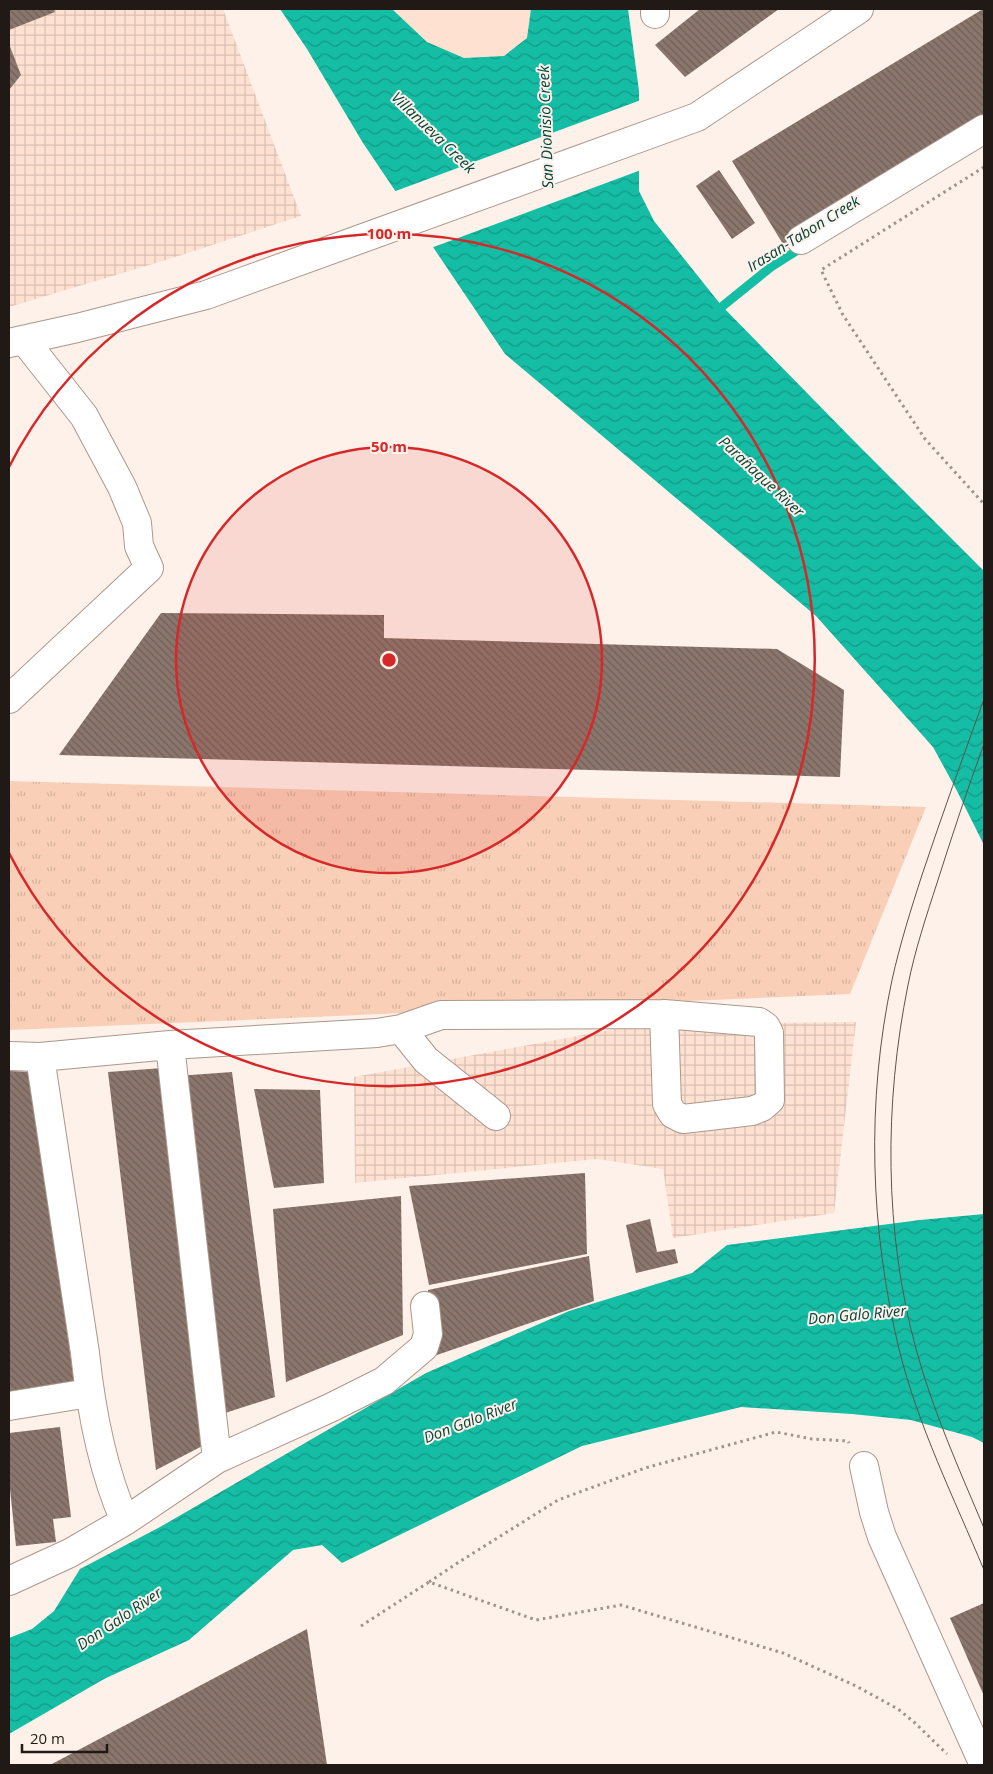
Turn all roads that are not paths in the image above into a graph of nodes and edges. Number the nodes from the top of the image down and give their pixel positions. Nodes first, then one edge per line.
1 (859, 9) edge
2 (984, 129) edge
3 (801, 240) dead end
4 (16, 342) edge
5 (9, 699) edge
6 (664, 1014) junction
7 (401, 1029) junction
8 (170, 1045) junction
9 (9, 1056) edge
10 (40, 1057) junction
11 (496, 1116) dead end
12 (425, 1306) dead end
13 (89, 1393) junction
14 (9, 1406) edge
15 (217, 1459) junction
16 (864, 1466) road end
17 (124, 1521) junction
18 (9, 1581) edge
19 (984, 1765) edge

1 - 4 street
2 - 3 street
4 - 5 street
6 - 6 street
6 - 7 street
7 - 8 street
7 - 11 street
8 - 10 street
8 - 15 street
9 - 10 street
10 - 13 street
12 - 15 street
13 - 14 street
13 - 17 street
15 - 17 street
16 - 19 street
17 - 18 street

